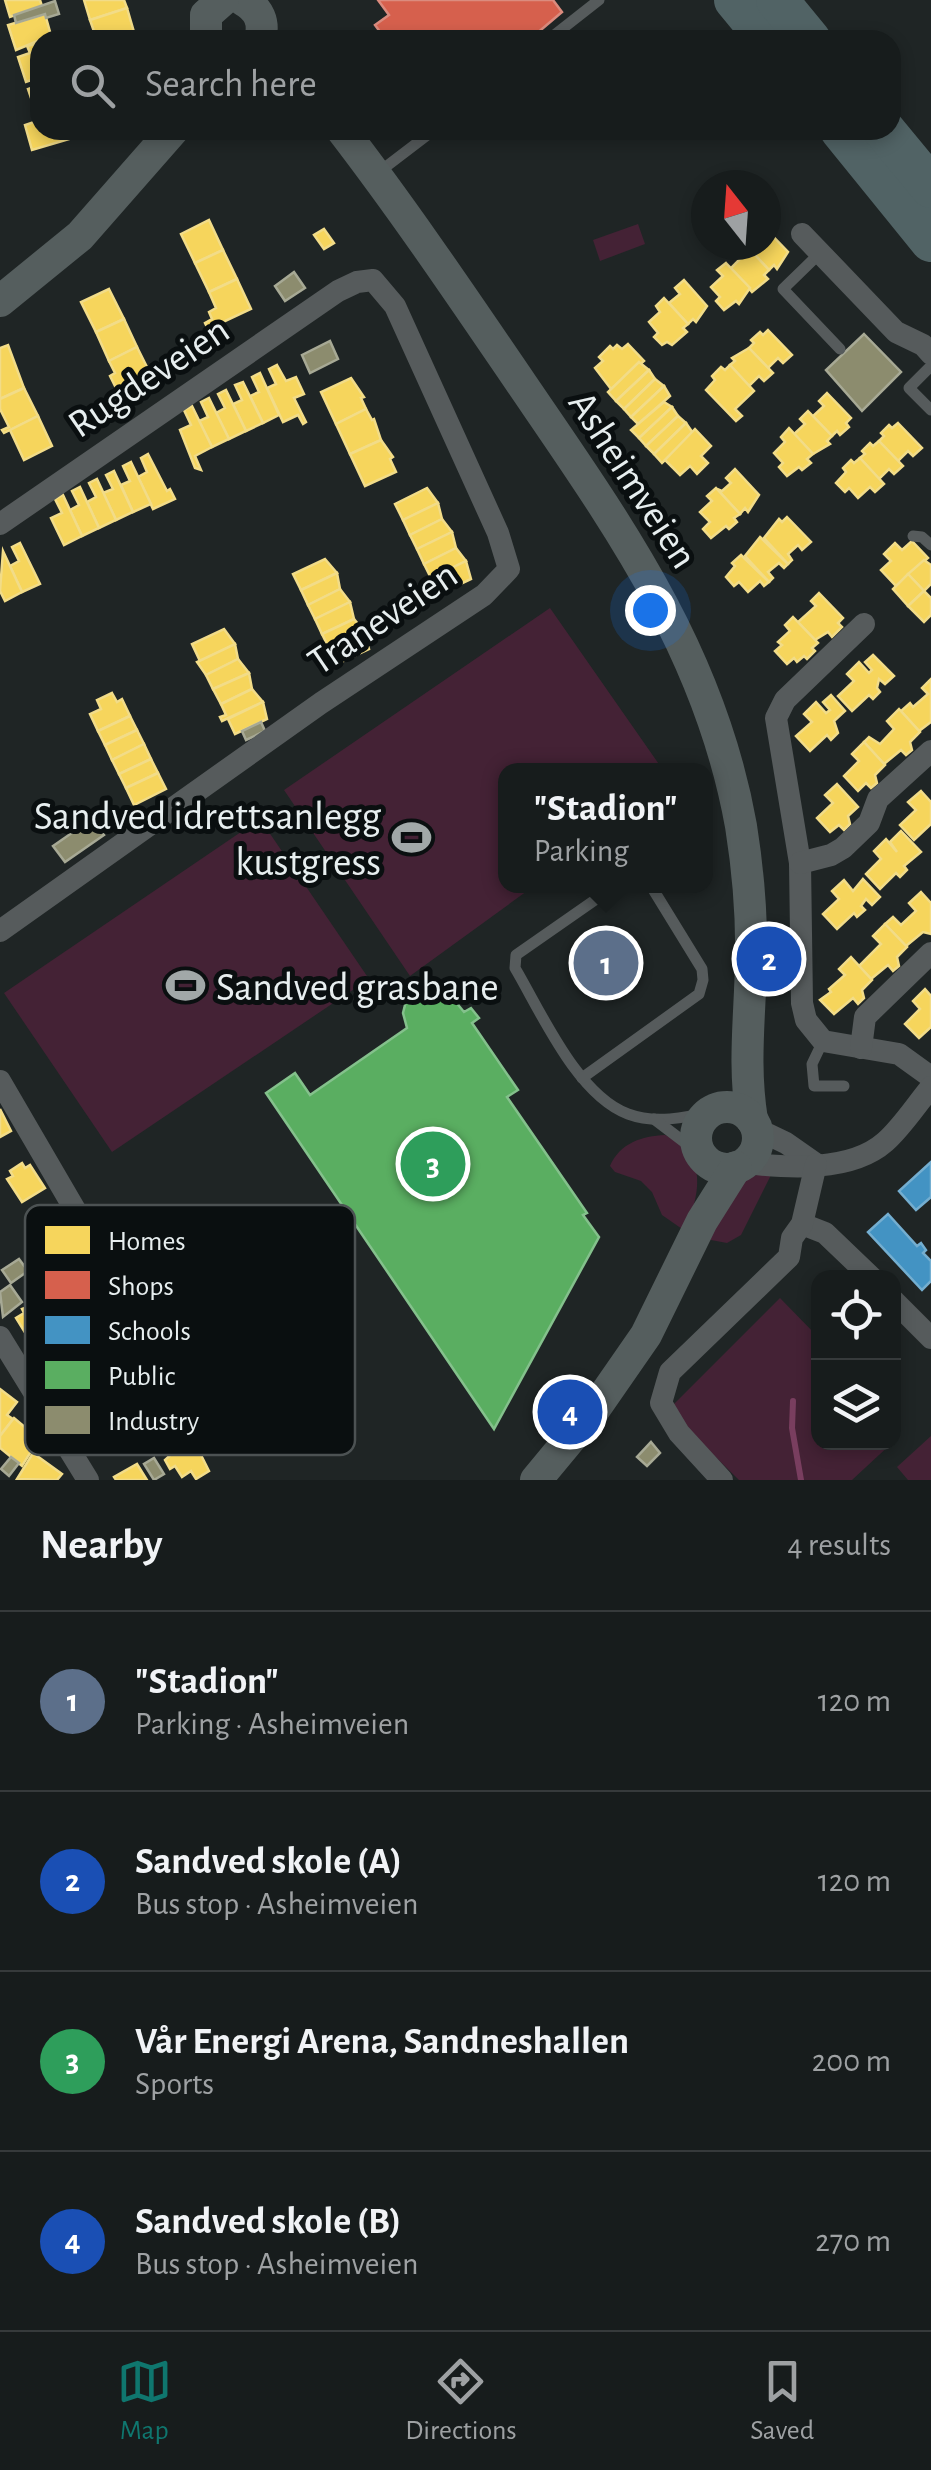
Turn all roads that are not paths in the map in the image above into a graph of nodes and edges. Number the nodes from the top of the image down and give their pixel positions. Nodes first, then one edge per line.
1 (223, 0) edge
2 (572, 0) edge
3 (599, 0) edge
4 (735, 0) edge
5 (777, 0) edge
6 (582, 13) junction
7 (206, 30) edge
8 (561, 30) edge
9 (760, 30) edge
10 (802, 30) edge
11 (160, 140) edge
12 (350, 140) edge
13 (421, 140) edge
14 (849, 140) edge
15 (892, 140) edge
16 (376, 175) junction
17 (931, 187) edge
18 (802, 234) dead end
19 (931, 242) edge
20 (820, 253) junction
21 (338, 291) joint
22 (0, 301) edge
23 (840, 349) dead end
24 (931, 354) edge
25 (931, 366) edge
26 (931, 410) edge
27 (0, 524) edge
28 (913, 536) dead end
29 (931, 545) edge
30 (864, 624) dead end
31 (931, 750) edge
32 (800, 863) junction
33 (605, 893) edge
34 (655, 893) edge
35 (0, 930) edge
36 (931, 953) edge
37 (746, 1040) junction
38 (823, 1041) junction
39 (861, 1048) junction
40 (931, 1077) edge
41 (582, 1078) junction
42 (0, 1082) edge
43 (844, 1086) dead end
44 (931, 1087) edge
45 (715, 1110) junction
46 (654, 1119) junction
47 (754, 1125) junction
48 (722, 1162) junction
49 (816, 1164) junction
50 (72, 1205) edge
51 (802, 1224) junction
52 (864, 1270) edge
53 (901, 1308) edge
54 (0, 1337) edge
55 (931, 1338) edge
56 (25, 1378) edge
57 (73, 1455) edge
58 (719, 1479) edge
59 (88, 1480) edge
60 (536, 1480) edge

1 - 7 main road
2 - 6 lane
3 - 6 lane
4 - 9 highway
5 - 10 highway
6 - 8 lane
11 - 22 main road
12 - 16 main road, Asheimveien
13 - 16 lane
14 - 19 highway
15 - 17 highway
16 - 37 main road, Asheimveien
18 - 20 street
20 - 23 lane
20 - 24 street
21 - 27 street, Rugdeveien
21 - 35 street, Traneveien
25 - 26 lane
28 - 29 lane
30 - 32 street
31 - 32 street
32 - 38 street
33 - 41 lane
34 - 41 lane
36 - 39 street
37 - 45 main road, Asheimveien
37 - 47 main road, Asheimveien
38 - 39 street
38 - 43 lane
39 - 40 street
41 - 46 lane
42 - 50 street
44 - 49 street
45 - 46 lane
45 - 47 main road
45 - 48 main road
46 - 48 lane
47 - 48 main road
47 - 49 street
48 - 49 street
48 - 60 main road
49 - 51 street
51 - 52 street
51 - 58 street
53 - 55 street
54 - 56 street
57 - 59 street

